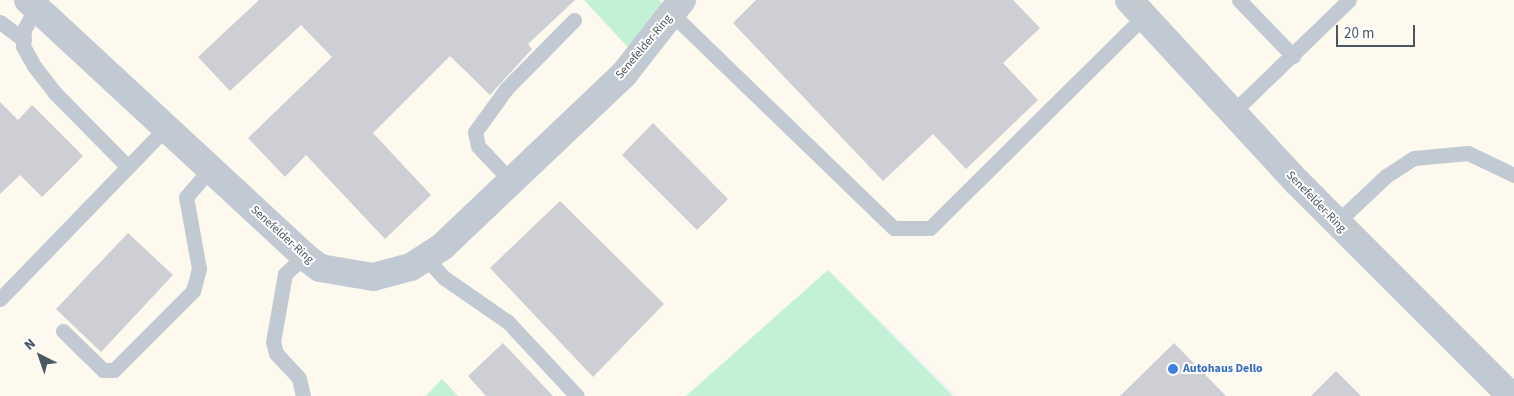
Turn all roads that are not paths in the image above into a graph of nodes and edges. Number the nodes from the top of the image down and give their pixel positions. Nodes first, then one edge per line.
1 (1239, 0) edge
2 (1349, 0) edge
3 (32, 4) edge
4 (677, 7) edge
5 (1137, 8) edge
6 (574, 20) dead end
7 (0, 22) edge
8 (24, 40) junction
9 (1293, 56) junction
10 (1233, 112) junction
11 (166, 128) junction
12 (128, 167) junction
13 (210, 169) junction
14 (1514, 175) edge
15 (511, 181) junction
16 (1336, 223) junction
17 (304, 256) junction
18 (426, 258) junction
19 (0, 300) edge
20 (63, 331) dead end
21 (303, 396) edge
22 (577, 396) edge
23 (1511, 396) edge

1 - 9 lane
2 - 9 lane
3 - 8 lane
3 - 11 street, Senefelder-Ring
4 - 5 lane
4 - 15 street, Senefelder-Ring
5 - 10 street, Senefelder-Ring
6 - 15 lane
7 - 8 lane
8 - 12 lane
9 - 10 lane
10 - 16 street, Senefelder-Ring
11 - 12 lane
11 - 13 street, Senefelder-Ring
12 - 19 lane
13 - 17 street, Senefelder-Ring
13 - 20 lane
14 - 16 lane
15 - 18 street, Senefelder-Ring
16 - 23 street, Senefelder-Ring
17 - 18 street, Senefelder-Ring
17 - 21 lane
18 - 22 lane

